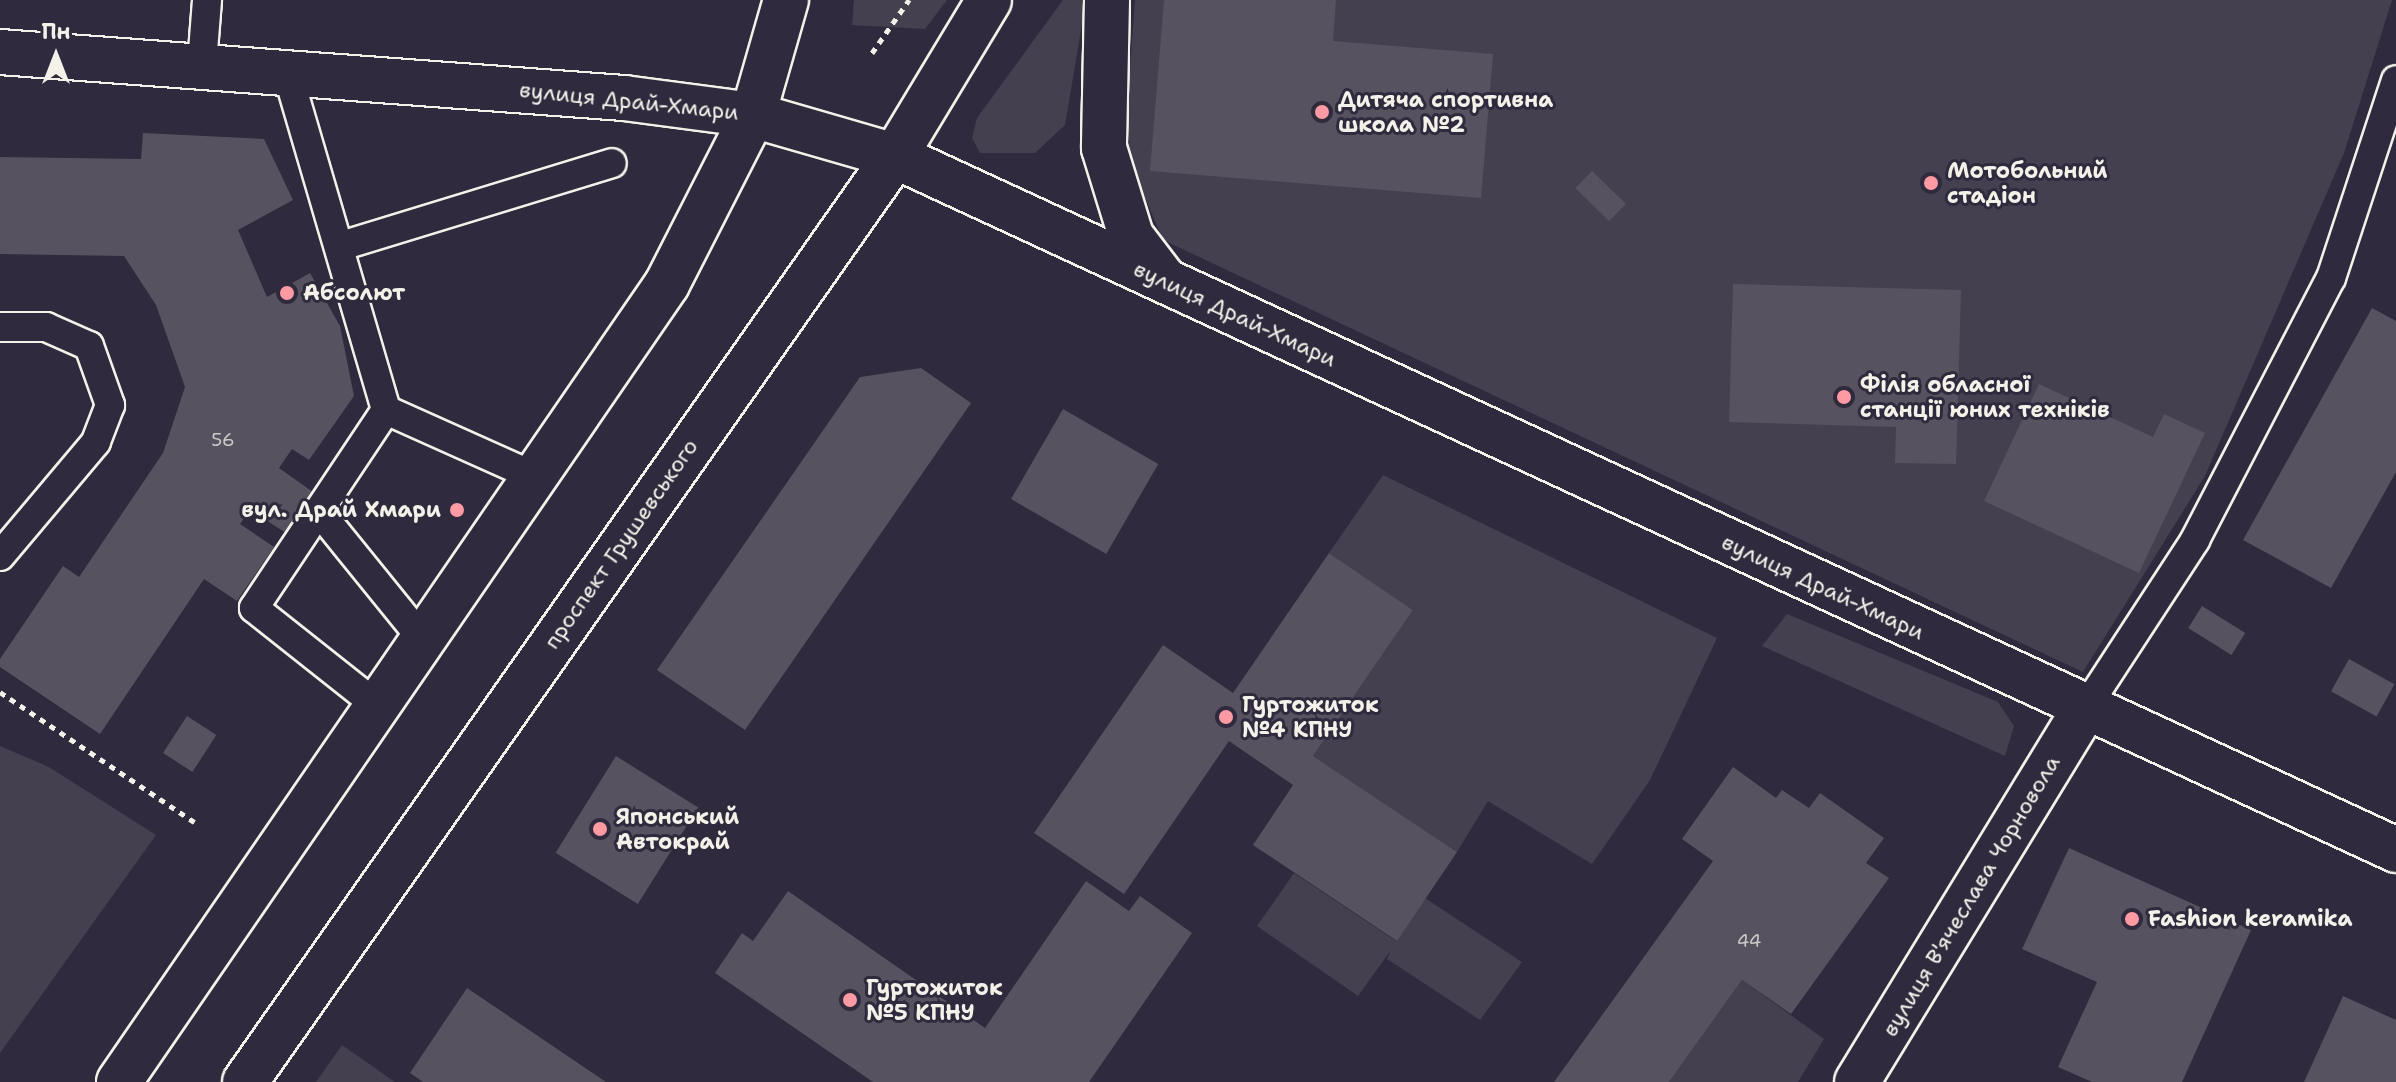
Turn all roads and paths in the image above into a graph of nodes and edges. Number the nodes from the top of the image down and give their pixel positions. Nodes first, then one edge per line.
1 (207, 0) edge
2 (786, 0) edge
3 (909, 0) edge
4 (989, 0) edge
5 (1107, 0) edge
6 (0, 52) edge
7 (872, 53) dead end
8 (202, 64) junction
9 (287, 71) junction
10 (2396, 80) edge
11 (753, 115) junction
12 (895, 156) junction
13 (612, 163) dead end
14 (341, 246) junction
15 (1168, 283) junction
16 (0, 327) edge
17 (386, 410) junction
18 (538, 478) junction
19 (322, 515) junction
20 (0, 556) edge
21 (425, 642) junction
22 (0, 692) edge
23 (379, 707) junction
24 (2085, 709) junction
25 (194, 822) dead end
26 (2396, 850) edge
27 (119, 1082) edge
28 (245, 1082) edge
29 (1857, 1082) edge

1 - 8 lane
2 - 11 street
3 - 7 path
4 - 12 street, проспект Грушевського
5 - 15 street
6 - 8 street, вулиця Драй-Хмари
8 - 9 street, вулиця Драй-Хмари
9 - 11 street, вулиця Драй-Хмари
9 - 14 lane
10 - 24 lane
11 - 12 street, вулиця Драй-Хмари
11 - 18 street
12 - 15 street, вулиця Драй-Хмари
12 - 28 street, проспект Грушевського
13 - 14 lane
14 - 17 lane
15 - 24 street, вулиця Драй-Хмари
16 - 20 lane
17 - 18 lane
17 - 19 lane
18 - 21 street
19 - 21 lane
19 - 23 lane
21 - 23 street
22 - 25 path
23 - 27 street
24 - 26 street, вулиця Драй-Хмари
24 - 29 street, вулиця В'ячеслава Чорновола

